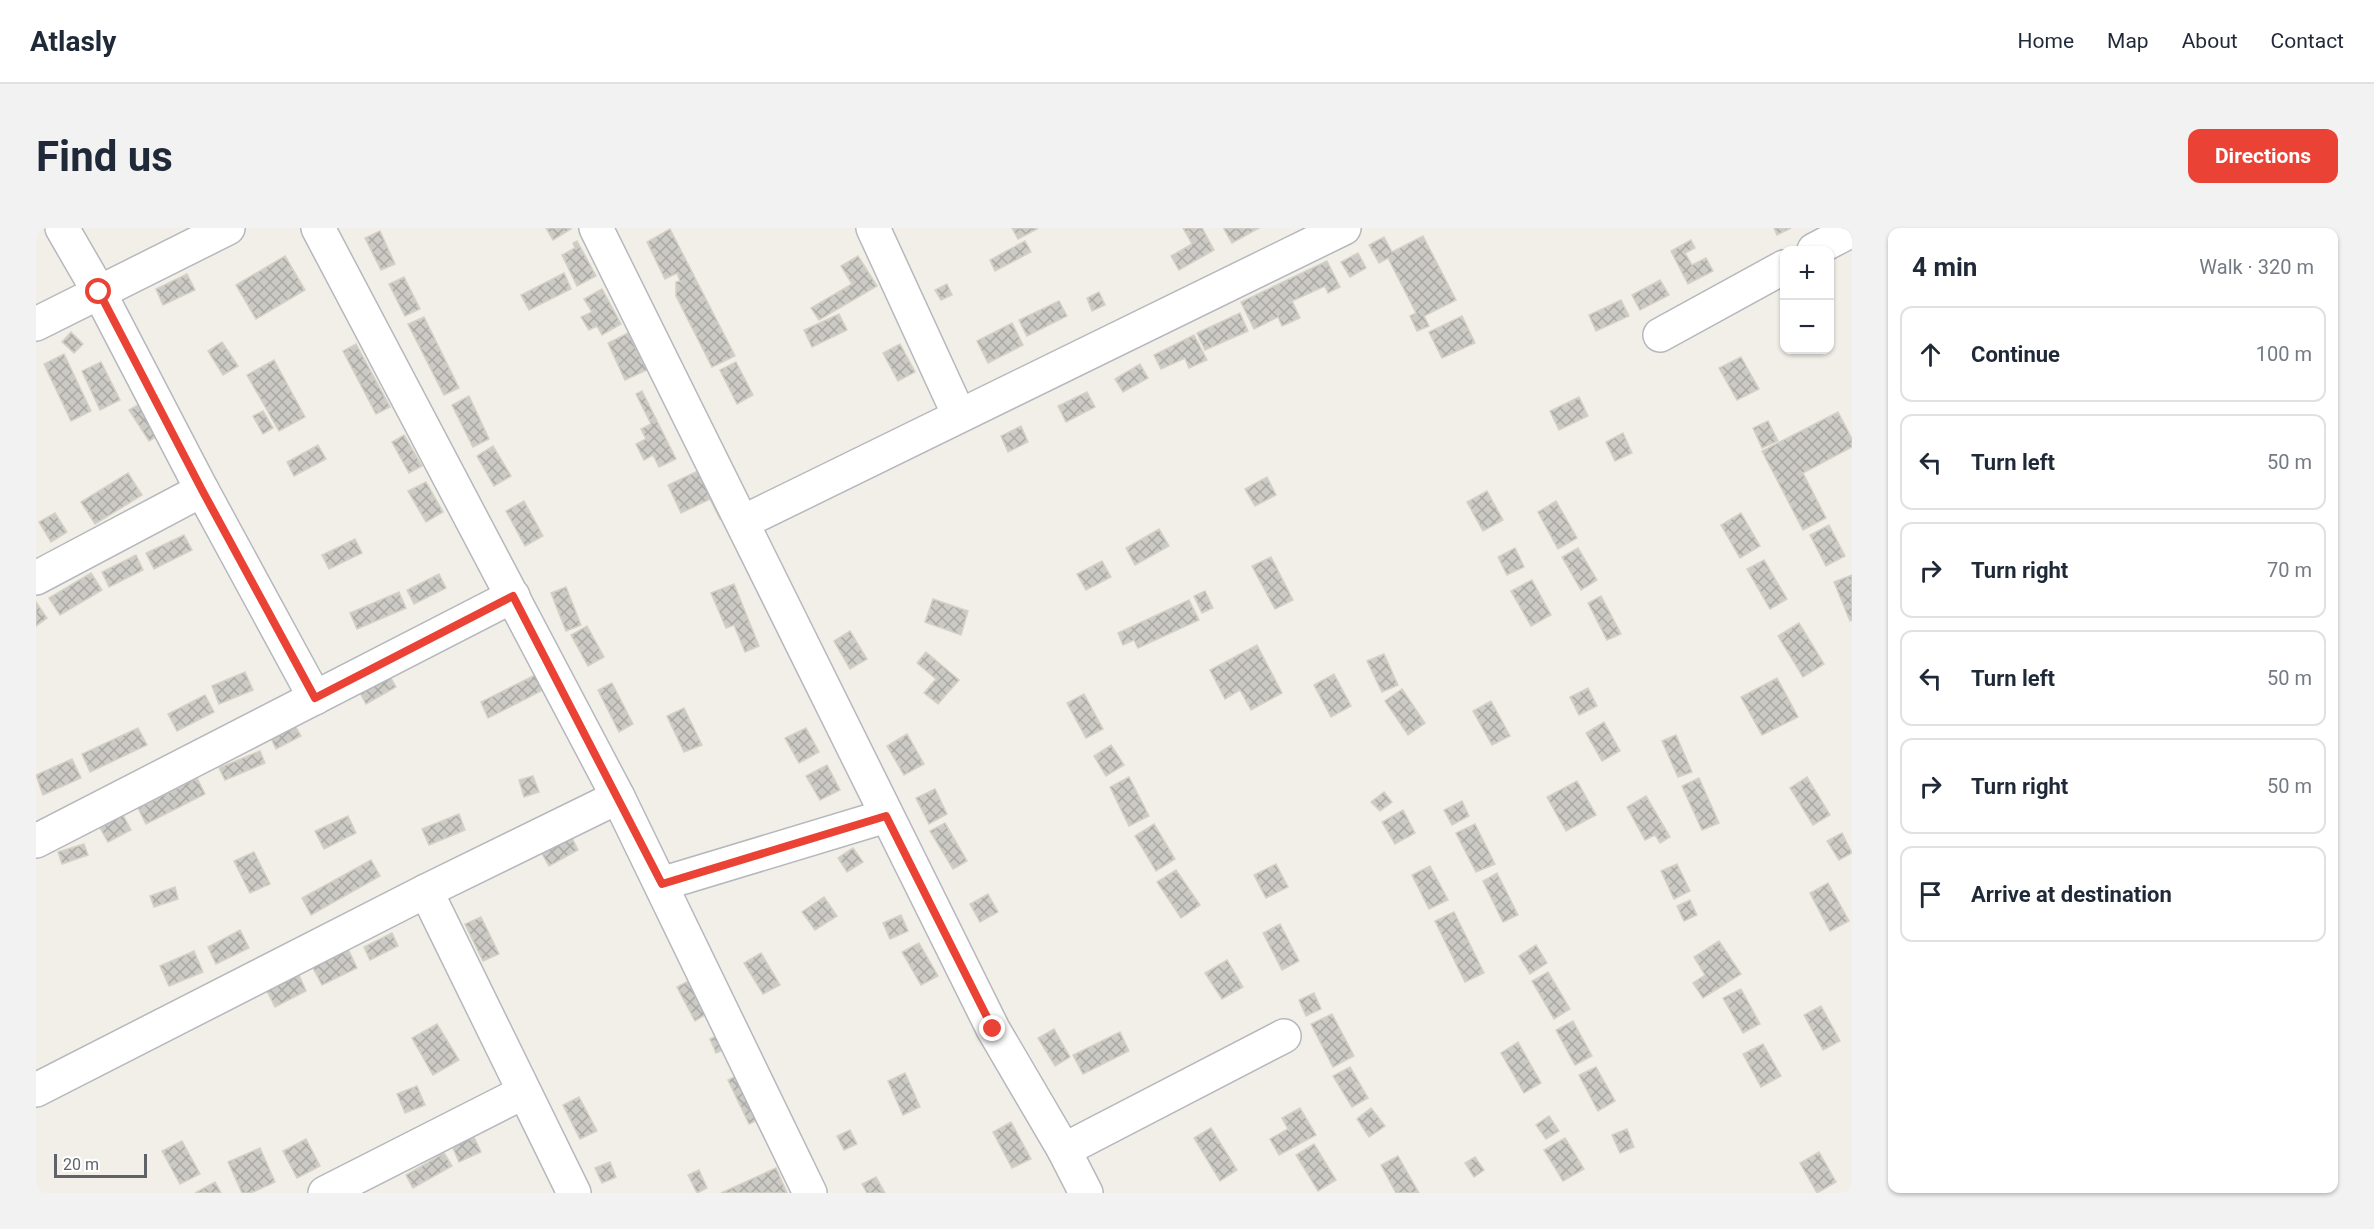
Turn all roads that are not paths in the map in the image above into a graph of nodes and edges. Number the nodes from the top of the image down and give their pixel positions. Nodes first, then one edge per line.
1 (62, 228) edge
2 (228, 228) edge
3 (318, 228) edge
4 (596, 228) edge
5 (873, 228) edge
6 (1344, 228) edge
7 (1852, 230) edge
8 (1822, 246) edge
9 (1780, 270) edge
10 (99, 292) junction
11 (36, 324) edge
12 (1660, 335) dead end
13 (959, 416) junction
14 (202, 490) junction
15 (742, 522) junction
16 (36, 578) edge
17 (513, 596) junction
18 (315, 698) junction
19 (618, 797) junction
20 (886, 816) junction
21 (36, 841) edge
22 (662, 884) junction
23 (426, 891) junction
24 (1284, 1036) dead end
25 (36, 1090) edge
26 (524, 1092) junction
27 (1064, 1150) junction
28 (325, 1193) edge
29 (574, 1193) edge
30 (810, 1193) edge
31 (1086, 1193) edge

1 - 10 street
2 - 10 street
3 - 17 street
4 - 15 street
5 - 13 street
6 - 13 street
7 - 8 street
9 - 12 street
10 - 11 street
10 - 14 street
13 - 15 street
14 - 16 street
14 - 18 street
15 - 20 street
17 - 18 street
17 - 19 street
18 - 21 street
19 - 22 street
19 - 23 street
20 - 22 street
20 - 27 street
22 - 30 street
23 - 25 street
23 - 26 street
24 - 27 street
26 - 28 street
26 - 29 street
27 - 31 street

